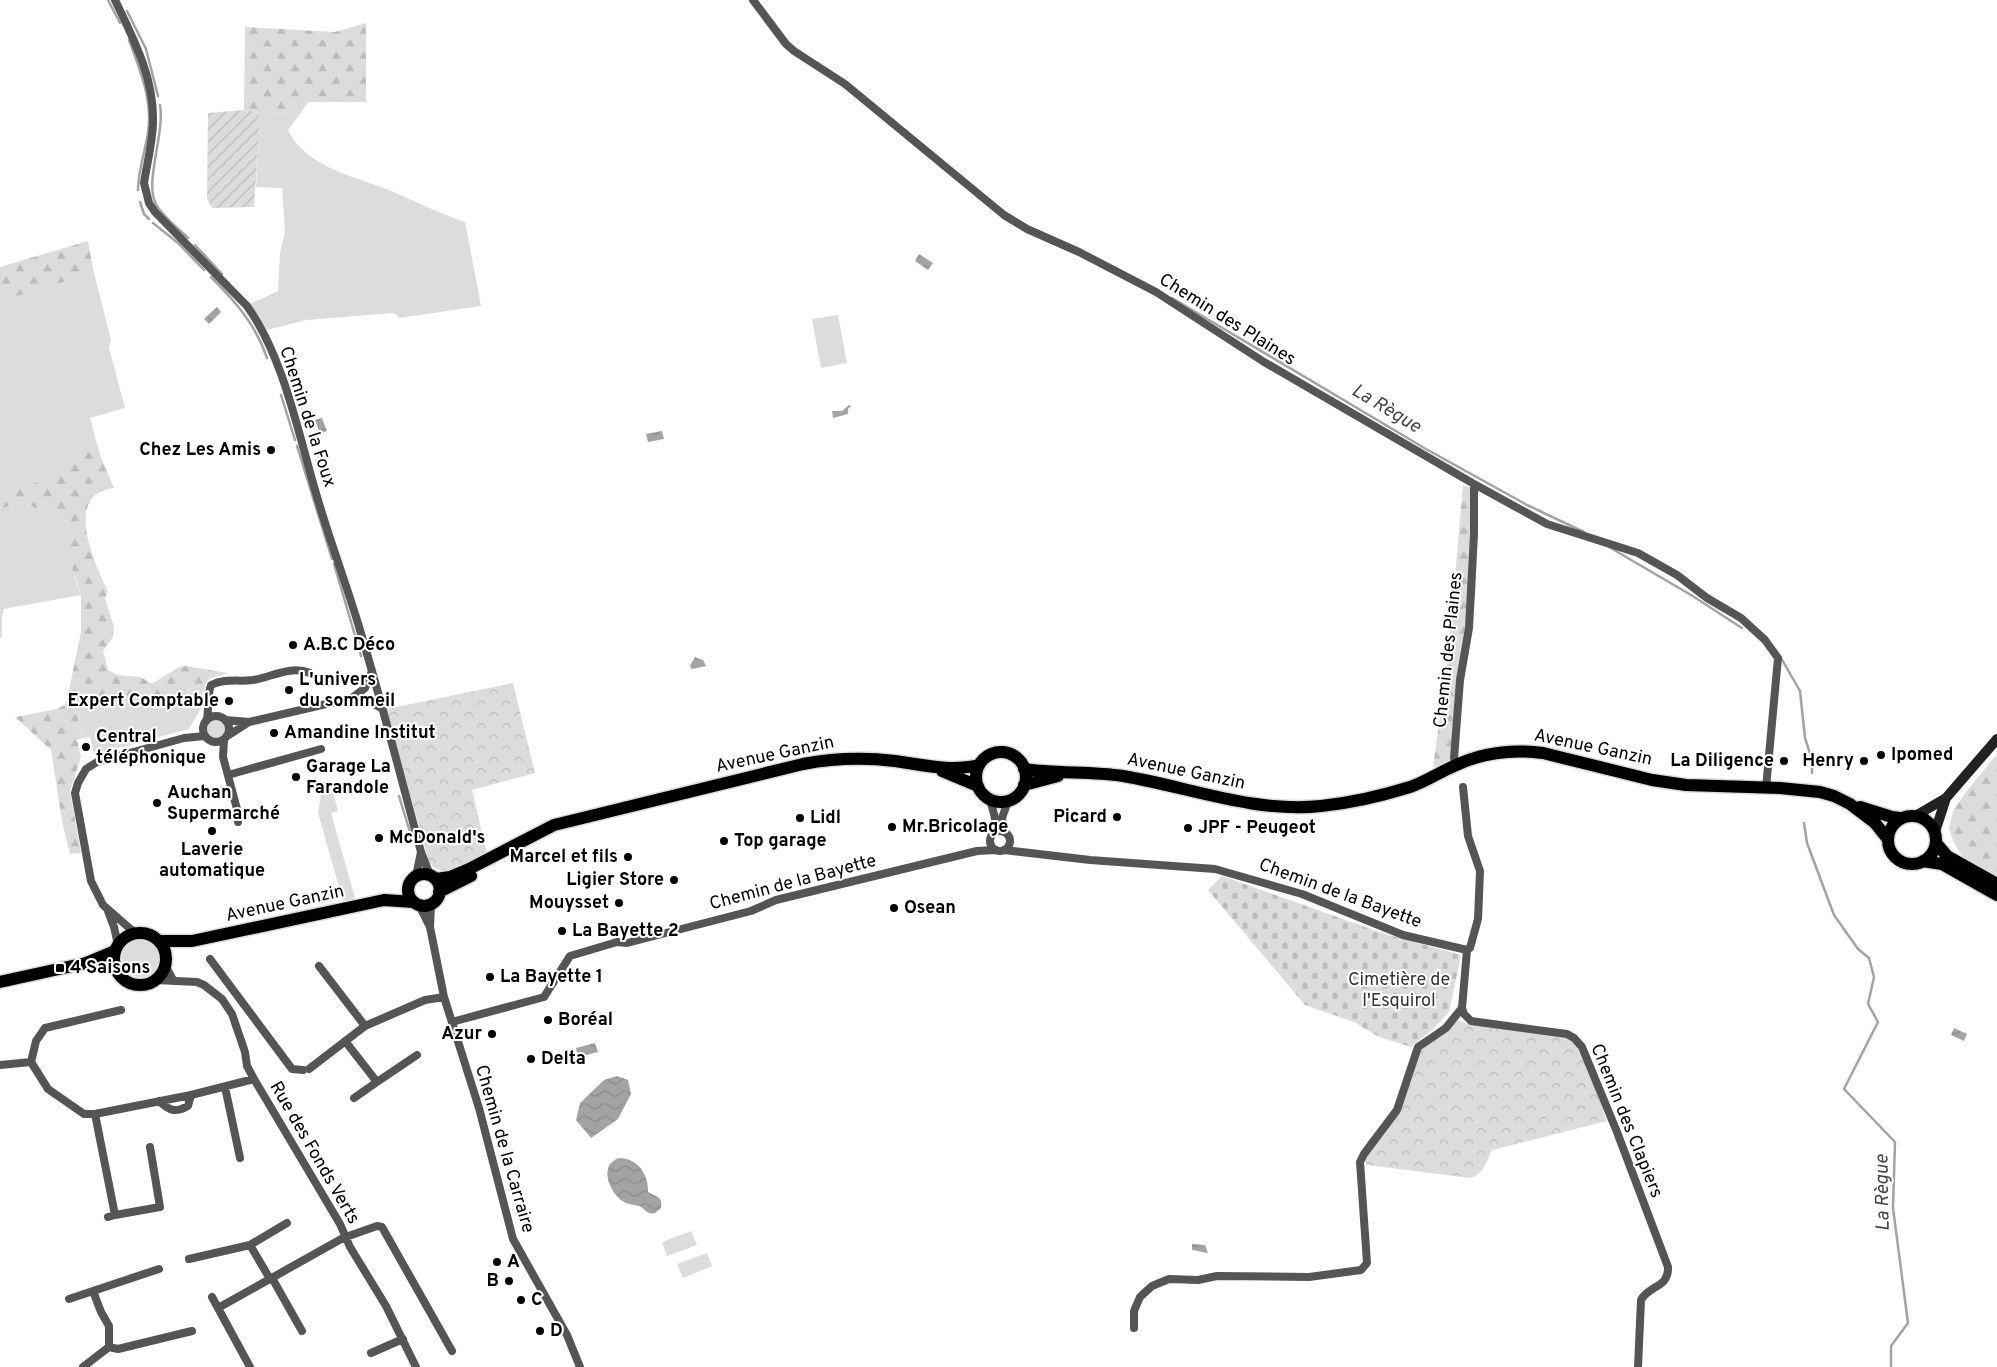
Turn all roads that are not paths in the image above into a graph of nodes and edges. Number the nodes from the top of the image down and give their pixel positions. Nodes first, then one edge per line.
1 (115, 0) edge
2 (752, 0) edge
3 (1474, 484) junction
4 (372, 671) junction
5 (310, 673) dead end
6 (363, 690) junction
7 (378, 697) junction
8 (352, 698) junction
9 (210, 704) junction
10 (381, 708) junction
11 (218, 716) junction
12 (207, 719) junction
13 (226, 720) junction
14 (249, 722) junction
15 (204, 732) junction
16 (226, 737) junction
17 (1997, 739) edge
18 (213, 742) junction
19 (321, 749) dead end
20 (224, 757) junction
21 (1456, 764) junction
22 (979, 766) junction
23 (935, 768) junction
24 (1024, 769) junction
25 (1068, 773) junction
26 (228, 775) junction
27 (1024, 785) junction
28 (978, 786) junction
29 (1463, 787) dead end
30 (1766, 788) junction
31 (1946, 798) junction
32 (990, 799) junction
33 (1008, 800) junction
34 (1850, 804) junction
35 (624, 809) junction
36 (1916, 815) junction
37 (1900, 818) junction
38 (238, 822) dead end
39 (1004, 832) junction
40 (994, 833) junction
41 (1887, 838) junction
42 (1936, 838) junction
43 (990, 842) junction
44 (1009, 843) junction
45 (1000, 850) junction
46 (977, 851) junction
47 (421, 852) junction
48 (1024, 854) junction
49 (1923, 862) junction
50 (416, 876) junction
51 (433, 877) junction
52 (1997, 884) edge
53 (408, 887) junction
54 (439, 892) junction
55 (1997, 895) edge
56 (384, 900) junction
57 (421, 904) junction
58 (107, 910) junction
59 (430, 927) junction
60 (135, 933) junction
61 (160, 941) junction
62 (192, 941) junction
63 (117, 948) junction
64 (1467, 950) junction
65 (210, 958) dead end
66 (86, 963) junction
67 (166, 963) junction
68 (319, 966) dead end
69 (116, 970) junction
70 (156, 980) junction
71 (173, 980) junction
72 (0, 982) edge
73 (234, 990) junction
74 (444, 997) junction
75 (222, 999) junction
76 (1462, 1008) junction
77 (121, 1010) dead end
78 (452, 1022) junction
79 (364, 1026) junction
80 (345, 1041) junction
81 (417, 1055) dead end
82 (31, 1062) junction
83 (0, 1065) edge
84 (254, 1079) junction
85 (377, 1082) junction
86 (226, 1087) junction
87 (191, 1095) junction
88 (354, 1098) dead end
89 (159, 1101) junction
90 (95, 1114) junction
91 (150, 1147) dead end
92 (240, 1158) dead end
93 (286, 1223) dead end
94 (346, 1237) junction
95 (250, 1245) junction
96 (189, 1259) dead end
97 (160, 1269) dead end
98 (271, 1278) junction
99 (93, 1291) junction
100 (212, 1297) dead end
101 (68, 1299) dead end
102 (218, 1308) junction
103 (1134, 1328) dead end
104 (192, 1331) dead end
105 (302, 1331) dead end
106 (403, 1339) junction
107 (109, 1347) junction
108 (452, 1351) dead end
109 (371, 1353) dead end
110 (83, 1367) edge
111 (250, 1367) edge
112 (416, 1367) edge
113 (580, 1367) edge
114 (1638, 1367) edge

1 - 4 street, Chemin de la Foux
2 - 3 street, Chemin des Plaines
3 - 21 street, Chemin des Plaines
3 - 30 street
4 - 6 street
4 - 7 street, Chemin de la Foux
5 - 9 street
6 - 7 street
6 - 8 street
7 - 10 street, Chemin de la Foux
8 - 10 street
8 - 14 street
9 - 11 street
9 - 12 street
10 - 47 street, Chemin de la Foux
11 - 12 street
11 - 13 street
12 - 15 street
13 - 14 street
13 - 16 street
14 - 16 street
15 - 18 street
15 - 58 street
16 - 18 street
16 - 20 street
17 - 31 main road
18 - 20 street
19 - 26 street
20 - 26 street
21 - 25 main road, Avenue Ganzin
21 - 30 main road, Avenue Ganzin
22 - 23 main road, Avenue Ganzin
22 - 24 main road
22 - 28 main road
23 - 28 main road, Avenue Ganzin
23 - 35 main road, Avenue Ganzin
24 - 25 main road, Avenue Ganzin
24 - 27 main road
25 - 27 main road, Avenue Ganzin
26 - 38 street
27 - 33 main road
28 - 32 main road
29 - 64 street
30 - 34 main road, Avenue Ganzin
31 - 36 main road
31 - 42 main road
32 - 33 main road
32 - 40 street
33 - 39 street
34 - 37 main road, Avenue Ganzin
34 - 41 main road, Avenue Ganzin
35 - 51 main road, Avenue Ganzin
35 - 54 main road, Avenue Ganzin
36 - 37 main road
36 - 42 main road
37 - 41 main road
39 - 40 street
39 - 44 street
40 - 43 street
41 - 49 main road
42 - 49 main road
42 - 52 main road
43 - 45 street
43 - 46 street, Chemin de la Bayette
44 - 45 street
44 - 48 street
45 - 46 street, Chemin de la Bayette
45 - 48 street, Chemin de la Bayette
46 - 78 street, Chemin de la Bayette
47 - 50 street, Chemin de la Foux
47 - 51 street, Chemin de la Foux
48 - 64 street, Chemin de la Bayette
49 - 55 main road
50 - 51 main road
50 - 53 main road
51 - 54 main road
53 - 56 main road, Avenue Ganzin
53 - 57 main road
54 - 57 main road
56 - 57 main road, Avenue Ganzin
56 - 62 main road, Avenue Ganzin
57 - 59 street, Chemin de la Carraire
57 - 59 street, Chemin de la Carraire
58 - 60 street
58 - 63 street
59 - 74 street, Chemin de la Carraire
60 - 61 main road
60 - 63 main road
61 - 62 main road, Avenue Ganzin
61 - 67 main road
62 - 67 main road, Avenue Ganzin
63 - 66 main road
63 - 69 main road
64 - 76 street
65 - 73 street
66 - 69 main road
66 - 72 main road
67 - 70 main road
67 - 71 street
68 - 79 street
69 - 70 main road
70 - 71 street, Rue des Fonds Verts
71 - 75 street, Rue des Fonds Verts
73 - 75 street
73 - 80 street
74 - 78 street, Chemin de la Carraire
74 - 79 street
75 - 84 street, Rue des Fonds Verts
76 - 103 street
76 - 114 street, Chemin des Clapiers
77 - 82 street
78 - 113 street, Chemin de la Carraire
79 - 80 street
80 - 85 street
81 - 85 street
82 - 83 street
82 - 90 street
84 - 86 street
84 - 94 street, Rue des Fonds Verts
85 - 88 street
86 - 87 street
86 - 92 street
87 - 89 street
87 - 89 street
89 - 90 street
90 - 91 street
93 - 95 street
94 - 98 street
94 - 106 street, Rue des Fonds Verts
94 - 108 street
95 - 96 street
95 - 98 street
97 - 99 street
98 - 102 street
98 - 105 street
99 - 101 street
99 - 107 street
100 - 102 street
102 - 111 street
104 - 107 street
106 - 109 street
106 - 112 street, Rue des Fonds Verts
107 - 110 street

